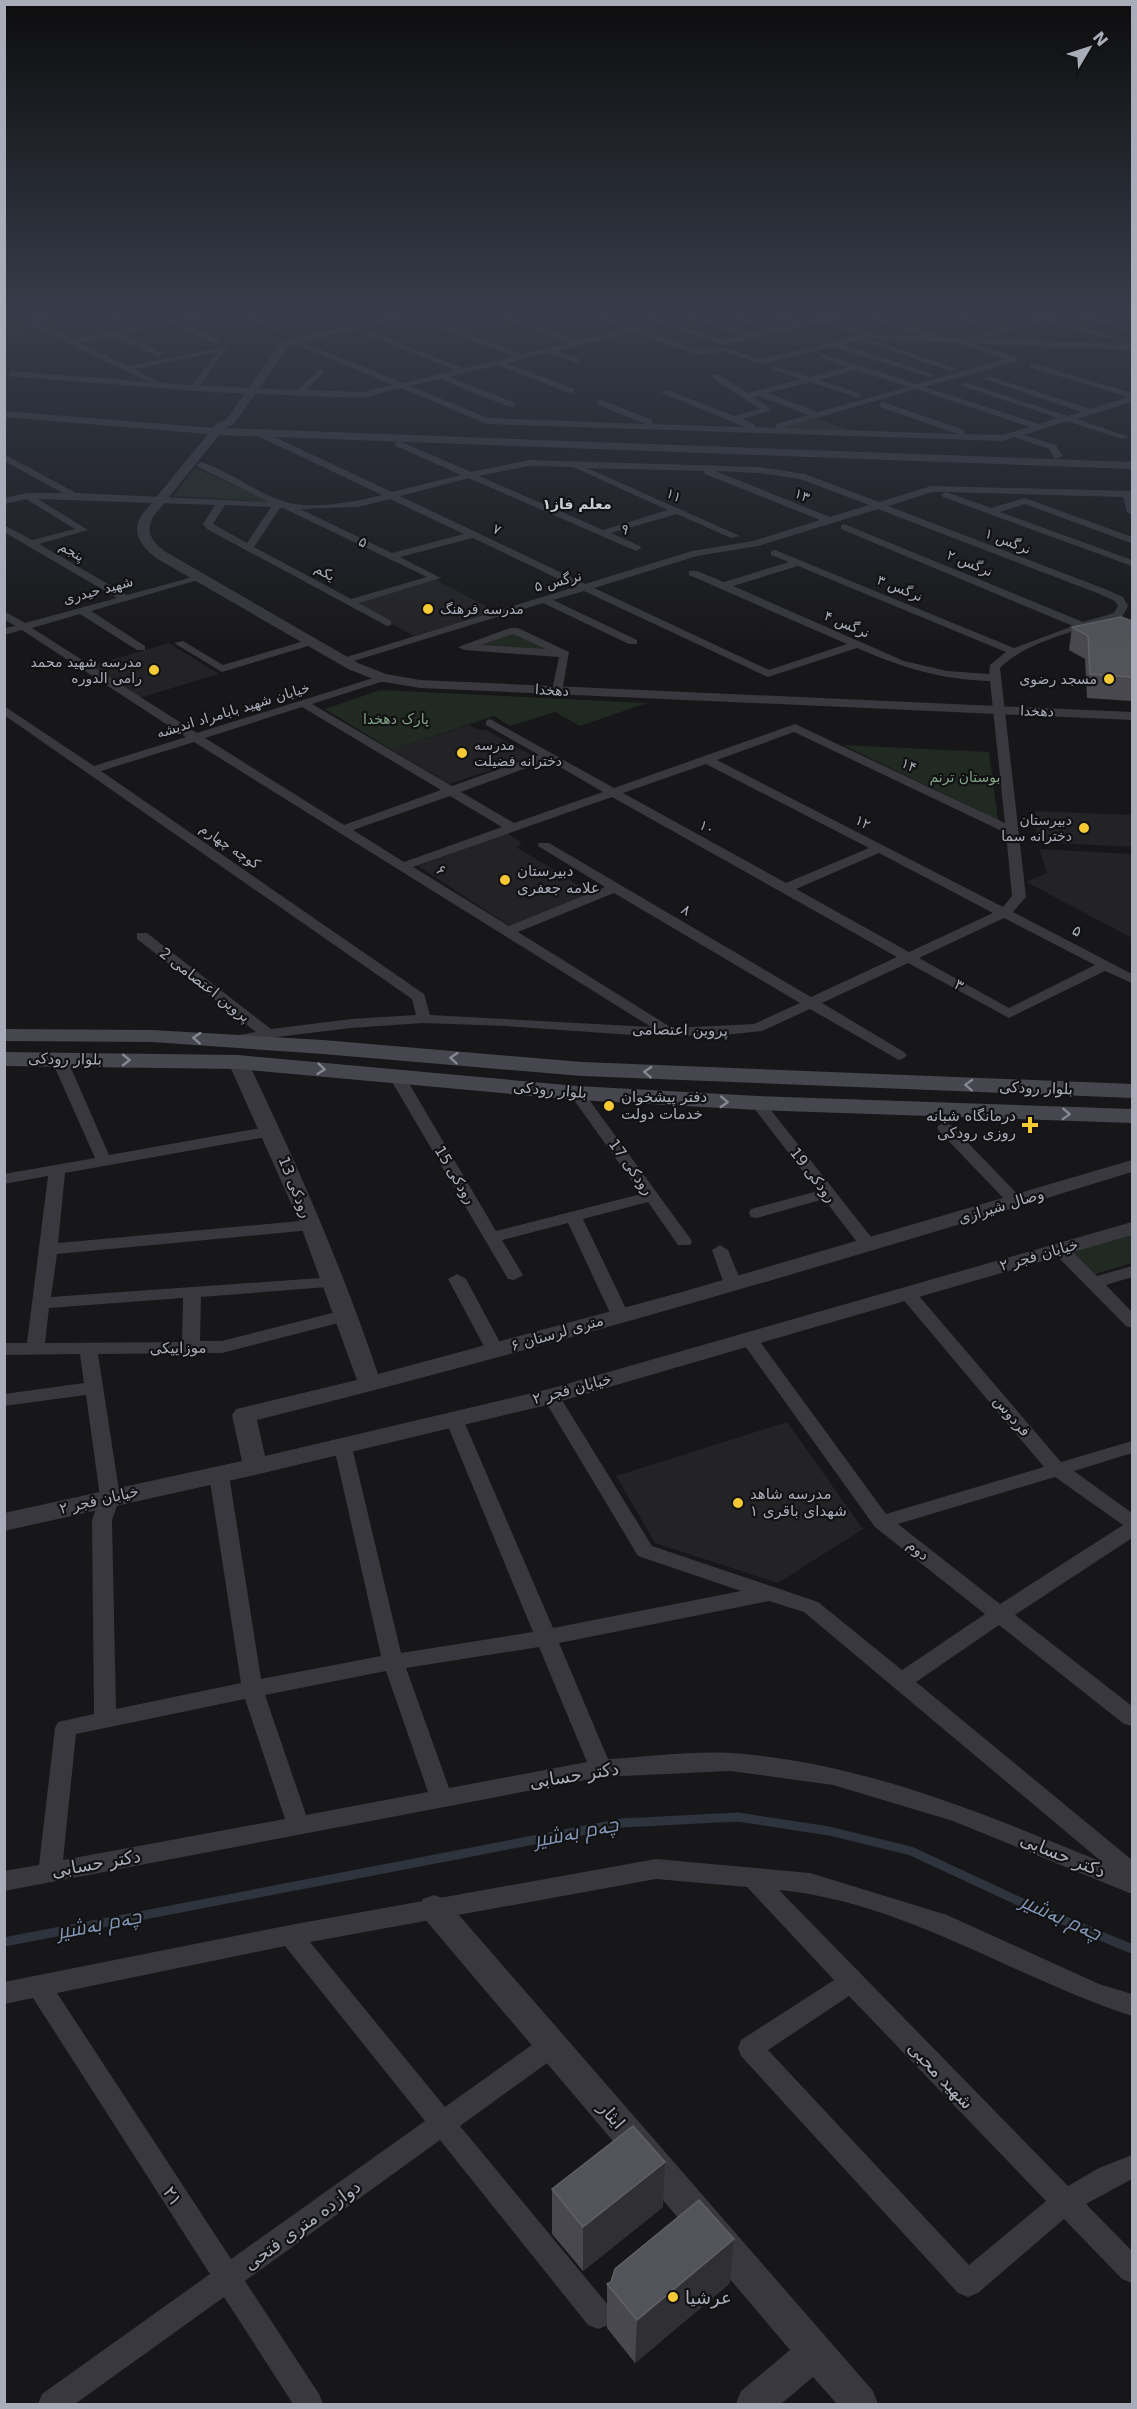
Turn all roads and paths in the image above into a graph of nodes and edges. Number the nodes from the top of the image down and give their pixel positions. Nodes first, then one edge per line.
1 (112, 423) edge
2 (164, 423) edge
3 (228, 423) edge
4 (571, 423) edge
5 (654, 423) edge
6 (746, 423) edge
7 (788, 423) edge
8 (841, 423) edge
9 (936, 423) edge
10 (1028, 423) edge
11 (1052, 423) edge
12 (1080, 423) edge
13 (661, 426) junction
14 (1039, 427) junction
15 (165, 428) junction
16 (219, 429) junction
17 (763, 430) junction
18 (262, 435) junction
19 (871, 435) junction
20 (1016, 435) junction
21 (979, 438) junction
22 (1125, 438) dead end
23 (399, 444) dead end
24 (934, 455) junction
25 (1057, 456) junction
26 (4, 457) edge
27 (200, 458) junction
28 (1132, 459) edge
29 (569, 463) junction
30 (1132, 466) edge
31 (23, 467) junction
32 (696, 467) junction
33 (4, 471) edge
34 (472, 475) junction
35 (1027, 491) junction
36 (1130, 494) edge
37 (394, 495) junction
38 (946, 495) dead end
39 (27, 496) junction
40 (76, 496) junction
41 (161, 498) junction
42 (4, 501) edge
43 (222, 502) junction
44 (278, 505) junction
45 (290, 506) junction
46 (878, 507) junction
47 (676, 511) junction
48 (992, 512) junction
49 (1132, 512) edge
50 (830, 522) junction
51 (1086, 524) junction
52 (844, 527) dead end
53 (4, 528) edge
54 (1132, 530) edge
55 (602, 533) junction
56 (476, 534) junction
57 (1054, 534) junction
58 (735, 536) dead end
59 (1132, 540) edge
60 (31, 543) junction
61 (248, 548) junction
62 (636, 548) dead end
63 (775, 553) dead end
64 (392, 556) junction
65 (798, 563) junction
66 (1132, 563) edge
67 (693, 573) dead end
68 (200, 578) junction
69 (723, 586) junction
70 (588, 587) junction
71 (125, 598) junction
72 (543, 600) junction
73 (349, 603) junction
74 (81, 610) junction
75 (4, 614) edge
76 (387, 623) dead end
77 (23, 626) junction
78 (1083, 626) junction
79 (4, 632) edge
80 (311, 642) junction
81 (633, 642) dead end
82 (179, 643) dead end
83 (856, 645) junction
84 (141, 648) dead end
85 (1013, 651) junction
86 (565, 654) junction
87 (344, 660) junction
88 (383, 678) junction
89 (995, 678) junction
90 (558, 690) junction
91 (304, 704) junction
92 (4, 709) edge
93 (998, 710) junction
94 (1132, 716) edge
95 (490, 723) dead end
96 (195, 738) junction
97 (549, 756) junction
98 (706, 759) junction
99 (92, 770) junction
100 (449, 790) junction
101 (613, 792) junction
102 (513, 828) junction
103 (344, 829) junction
104 (1010, 830) junction
105 (544, 846) dead end
106 (880, 848) junction
107 (404, 866) junction
108 (615, 888) junction
109 (786, 888) junction
110 (1006, 912) junction
111 (507, 932) junction
112 (142, 936) dead end
113 (908, 956) junction
114 (1106, 965) junction
115 (1132, 979) edge
116 (813, 1002) junction
117 (424, 1019) junction
118 (668, 1031) junction
119 (268, 1034) junction
120 (4, 1035) edge
121 (230, 1040) junction
122 (899, 1055) dead end
123 (4, 1059) edge
124 (59, 1059) junction
125 (238, 1062) junction
126 (582, 1069) junction
127 (396, 1075) junction
128 (1132, 1091) edge
129 (577, 1094) junction
130 (758, 1103) junction
131 (1132, 1117) edge
132 (945, 1128) dead end
133 (272, 1131) junction
134 (104, 1161) junction
135 (1132, 1166) edge
136 (57, 1169) junction
137 (4, 1179) edge
138 (828, 1193) junction
139 (652, 1196) junction
140 (1016, 1202) junction
141 (757, 1213) dead end
142 (573, 1216) junction
143 (310, 1225) junction
144 (1132, 1228) edge
145 (492, 1237) junction
146 (684, 1241) dead end
147 (869, 1246) junction
148 (49, 1249) junction
149 (1060, 1249) junction
150 (720, 1250) dead end
151 (1132, 1271) edge
152 (514, 1275) dead end
153 (457, 1280) dead end
154 (334, 1282) junction
155 (1094, 1283) junction
156 (733, 1284) junction
157 (192, 1292) junction
158 (907, 1293) junction
159 (41, 1303) junction
160 (348, 1315) junction
161 (620, 1316) junction
162 (1132, 1322) edge
163 (749, 1339) junction
164 (35, 1348) junction
165 (191, 1348) junction
166 (4, 1349) edge
167 (88, 1349) junction
168 (495, 1350) junction
169 (370, 1385) junction
170 (95, 1388) junction
171 (551, 1396) junction
172 (4, 1400) edge
173 (454, 1419) junction
174 (343, 1447) junction
175 (1132, 1447) edge
176 (255, 1467) junction
177 (1056, 1468) junction
178 (219, 1475) junction
179 (110, 1497) junction
180 (4, 1522) edge
181 (882, 1522) junction
182 (1132, 1522) edge
183 (1132, 1529) edge
184 (770, 1593) junction
185 (1000, 1614) junction
186 (544, 1638) junction
187 (393, 1662) junction
188 (900, 1682) junction
189 (252, 1689) junction
190 (1132, 1718) edge
191 (105, 1720) junction
192 (601, 1768) junction
193 (442, 1800) junction
194 (299, 1827) junction
195 (50, 1871) junction
196 (1132, 1873) edge
197 (752, 1877) junction
198 (4, 1881) edge
199 (1132, 1884) edge
200 (434, 1908) junction
201 (290, 1935) junction
202 (851, 1982) junction
203 (39, 1986) junction
204 (4, 1993) edge
205 (1132, 2005) edge
206 (552, 2045) junction
207 (444, 2123) junction
208 (1132, 2167) edge
209 (1064, 2201) junction
210 (1132, 2270) edge
211 (227, 2280) junction
212 (598, 2315) dead end
213 (815, 2352) junction
214 (52, 2404) edge
215 (309, 2404) edge
216 (754, 2404) edge
217 (860, 2404) edge

1 - 15 street
2 - 16 street
3 - 16 street, دهخدا
4 - 13 street
5 - 13 street
6 - 17 street
7 - 17 street
8 - 19 street
9 - 21 street
10 - 14 street
11 - 14 street
12 - 22 street
13 - 17 street
14 - 20 street
15 - 16 street
15 - 27 street
16 - 18 street
16 - 24 street
16 - 27 street, دهخدا
17 - 19 street
18 - 24 street
18 - 27 street
18 - 37 street, ۷
19 - 21 street
20 - 21 street
20 - 25 street
23 - 34 street, ۹
24 - 25 street
24 - 30 street
25 - 28 street
26 - 31 street
27 - 41 street, دهخدا
27 - 45 street, ۵
29 - 32 street, نرگس ۱
29 - 34 street, نرگس ۱
29 - 47 street, ۱۱
31 - 33 street
31 - 40 street
32 - 46 street, نرگس ۱
32 - 50 street, ۱۳
34 - 37 street, نرگس ۱
34 - 55 street, ۹
35 - 36 street
35 - 46 street
35 - 54 street
36 - 49 street
37 - 45 street, نرگس ۱
37 - 56 street, ۷
38 - 48 street
39 - 40 street, نرگس ۱
39 - 42 street, نرگس ۱
39 - 60 street
40 - 41 street, نرگس ۱
41 - 43 street, نرگس ۱
41 - 68 street, دهخدا
43 - 44 street, نرگس ۱
43 - 61 street, یکم
44 - 45 street, نرگس ۱
44 - 61 street
45 - 64 street, ۵
46 - 50 street
46 - 78 street, نرگس ۱
47 - 55 street
47 - 58 street, ۱۱
48 - 51 street
48 - 57 street
50 - 70 street
51 - 57 street
51 - 59 street
52 - 78 street, نرگس ۲
53 - 60 street, پنجم
55 - 62 street, ۹
56 - 64 street
56 - 70 street, ۷
57 - 66 street
60 - 71 street, پنجم
61 - 73 street, یکم
63 - 65 street, نرگس ۳
64 - 73 street, ۵
65 - 69 street
65 - 85 street, نرگس ۳
67 - 69 street, نرگس ۴
68 - 71 street, شهید حیدری
68 - 80 street, دهخدا
69 - 83 street, نرگس ۴
70 - 72 street, نرگس ۵
70 - 83 street, نرگس ۵
71 - 74 street, شهید حیدری
72 - 81 street
72 - 87 street, نرگس ۵
73 - 76 street, یکم
74 - 77 street, شهید حیدری
74 - 84 street
75 - 77 street, ۶
77 - 79 street, شهید حیدری
77 - 96 street, ۶
78 - 85 street
80 - 82 street
80 - 87 street, دهخدا
83 - 89 street, نرگس ۴
85 - 89 street
86 - 86 street
86 - 90 street
87 - 88 street, دهخدا
88 - 90 street, دهخدا
88 - 91 street, خیابان شهید بابامراد اندیشه
89 - 93 street
90 - 93 street, دهخدا
91 - 96 street, خیابان شهید بابامراد اندیشه
91 - 100 street
92 - 99 street, کوچه چهارم
93 - 94 street, دهخدا
93 - 104 street
95 - 97 street, ۱۰
96 - 99 street, خیابان شهید بابامراد اندیشه
96 - 103 street, ۶
97 - 100 street
97 - 101 street, ۱۰
98 - 101 street
98 - 104 street, ۱۴
98 - 106 street, ۱۲
99 - 117 street, کوچه چهارم
100 - 102 street
100 - 103 street
101 - 102 street
101 - 109 street, ۱۰
102 - 107 street
103 - 107 street, ۶
104 - 110 street
105 - 108 street, ۸
106 - 109 street
106 - 110 street, ۱۲
107 - 111 street, ۶
108 - 111 street
108 - 116 street, ۸
109 - 113 street, ۱۰
110 - 113 street, پروین اعتصامی
110 - 114 street, ۵
111 - 118 street, ۶
112 - 119 street, پروین اعتصامی 2
113 - 114 street, ۳
113 - 116 street, پروین اعتصامی
114 - 115 street, ۵
116 - 118 street, پروین اعتصامی
116 - 122 street, ۸
117 - 118 street, پروین اعتصامی
117 - 119 street, پروین اعتصامی
119 - 121 street, پروین اعتصامی
121 -> 120 main road, بلوار رودکی
126 -> 121 main road, بلوار رودکی
123 - 124 main road, بلوار رودکی
124 -> 125 main road, بلوار رودکی
124 - 134 street
125 -> 127 main road, بلوار رودکی
125 - 133 street, رودکی 13
128 -> 126 main road, بلوار رودکی
126 - 129 main road
127 - 129 main road, بلوار رودکی
127 - 145 street, رودکی 15
129 -> 130 main road, بلوار رودکی
129 - 139 street, رودکی 17
130 -> 131 main road, بلوار رودکی
130 - 138 street, رودکی 19
132 - 140 street
133 - 134 street
133 - 143 street, رودکی 13
134 - 136 street
135 - 140 street, وصال شیرازی
136 - 137 street
136 - 148 street
138 - 141 street
138 - 147 street, رودکی 19
139 - 142 street
139 - 146 street, رودکی 17
140 - 147 street, وصال شیرازی
142 - 145 street
142 - 161 street
143 - 148 street
143 - 154 street, رودکی 13
144 - 149 street, خیابان فجر ۲
145 - 152 street, رودکی 15
147 - 156 street, ۶ متری لرستان
148 - 159 street
149 - 155 street
149 - 158 street, خیابان فجر ۲
150 - 156 street
151 - 155 street
153 - 168 street
154 - 157 street
154 - 160 street, رودکی 13
155 - 162 street
156 - 161 street, ۶ متری لرستان
157 - 159 street
157 - 165 street
158 - 163 street, خیابان فجر ۲
158 - 177 street, فردوس
159 - 164 street
160 - 165 street, موزاییکی
160 - 169 street, رودکی 13
161 - 168 street, ۶ متری لرستان
163 - 171 street, خیابان فجر ۲
163 - 181 street, دوم
164 - 166 street, موزاییکی
164 - 167 street, موزاییکی
165 - 167 street, موزاییکی
167 - 170 street
168 - 169 street, ۶ متری لرستان
169 - 176 street, ۶ متری لرستان
170 - 172 street
170 - 179 street
171 - 173 street, خیابان فجر ۲
171 - 184 street
173 - 174 street, خیابان فجر ۲
173 - 186 street
174 - 176 street, خیابان فجر ۲
174 - 187 street
175 - 177 street
176 - 178 street, خیابان فجر ۲
177 - 181 street
177 - 182 street, فردوس
178 - 179 street, خیابان فجر ۲
178 - 189 street
179 - 180 street, خیابان فجر ۲
179 - 191 street
181 - 185 street, دوم
183 - 185 street
184 - 186 street
184 - 188 street
185 - 188 street
185 - 190 street, دوم
186 - 187 street
186 - 192 street
187 - 189 street
187 - 193 street
188 - 196 street
189 - 191 street
189 - 194 street
191 - 195 street
192 - 193 street, دکتر حسابی
192 - 199 street, دکتر حسابی
193 - 194 street, دکتر حسابی
194 - 195 street, دکتر حسابی
195 - 198 street, دکتر حسابی
197 - 200 street
197 - 202 street, شهید محبی
197 - 205 street
200 - 201 street
200 - 206 street, ایثار
201 - 203 street
201 - 207 street
202 - 209 street, شهید محبی
202 - 209 street
203 - 204 street
203 - 211 street, ۲۱
206 - 207 street, دوازده متری فتحی
206 - 213 street, ایثار
207 - 211 street, دوازده متری فتحی
207 - 212 street
208 - 209 street
209 - 210 street, شهید محبی
211 - 214 street, دوازده متری فتحی
211 - 215 street, ۲۱
213 - 216 street
213 - 217 street, ایثار

